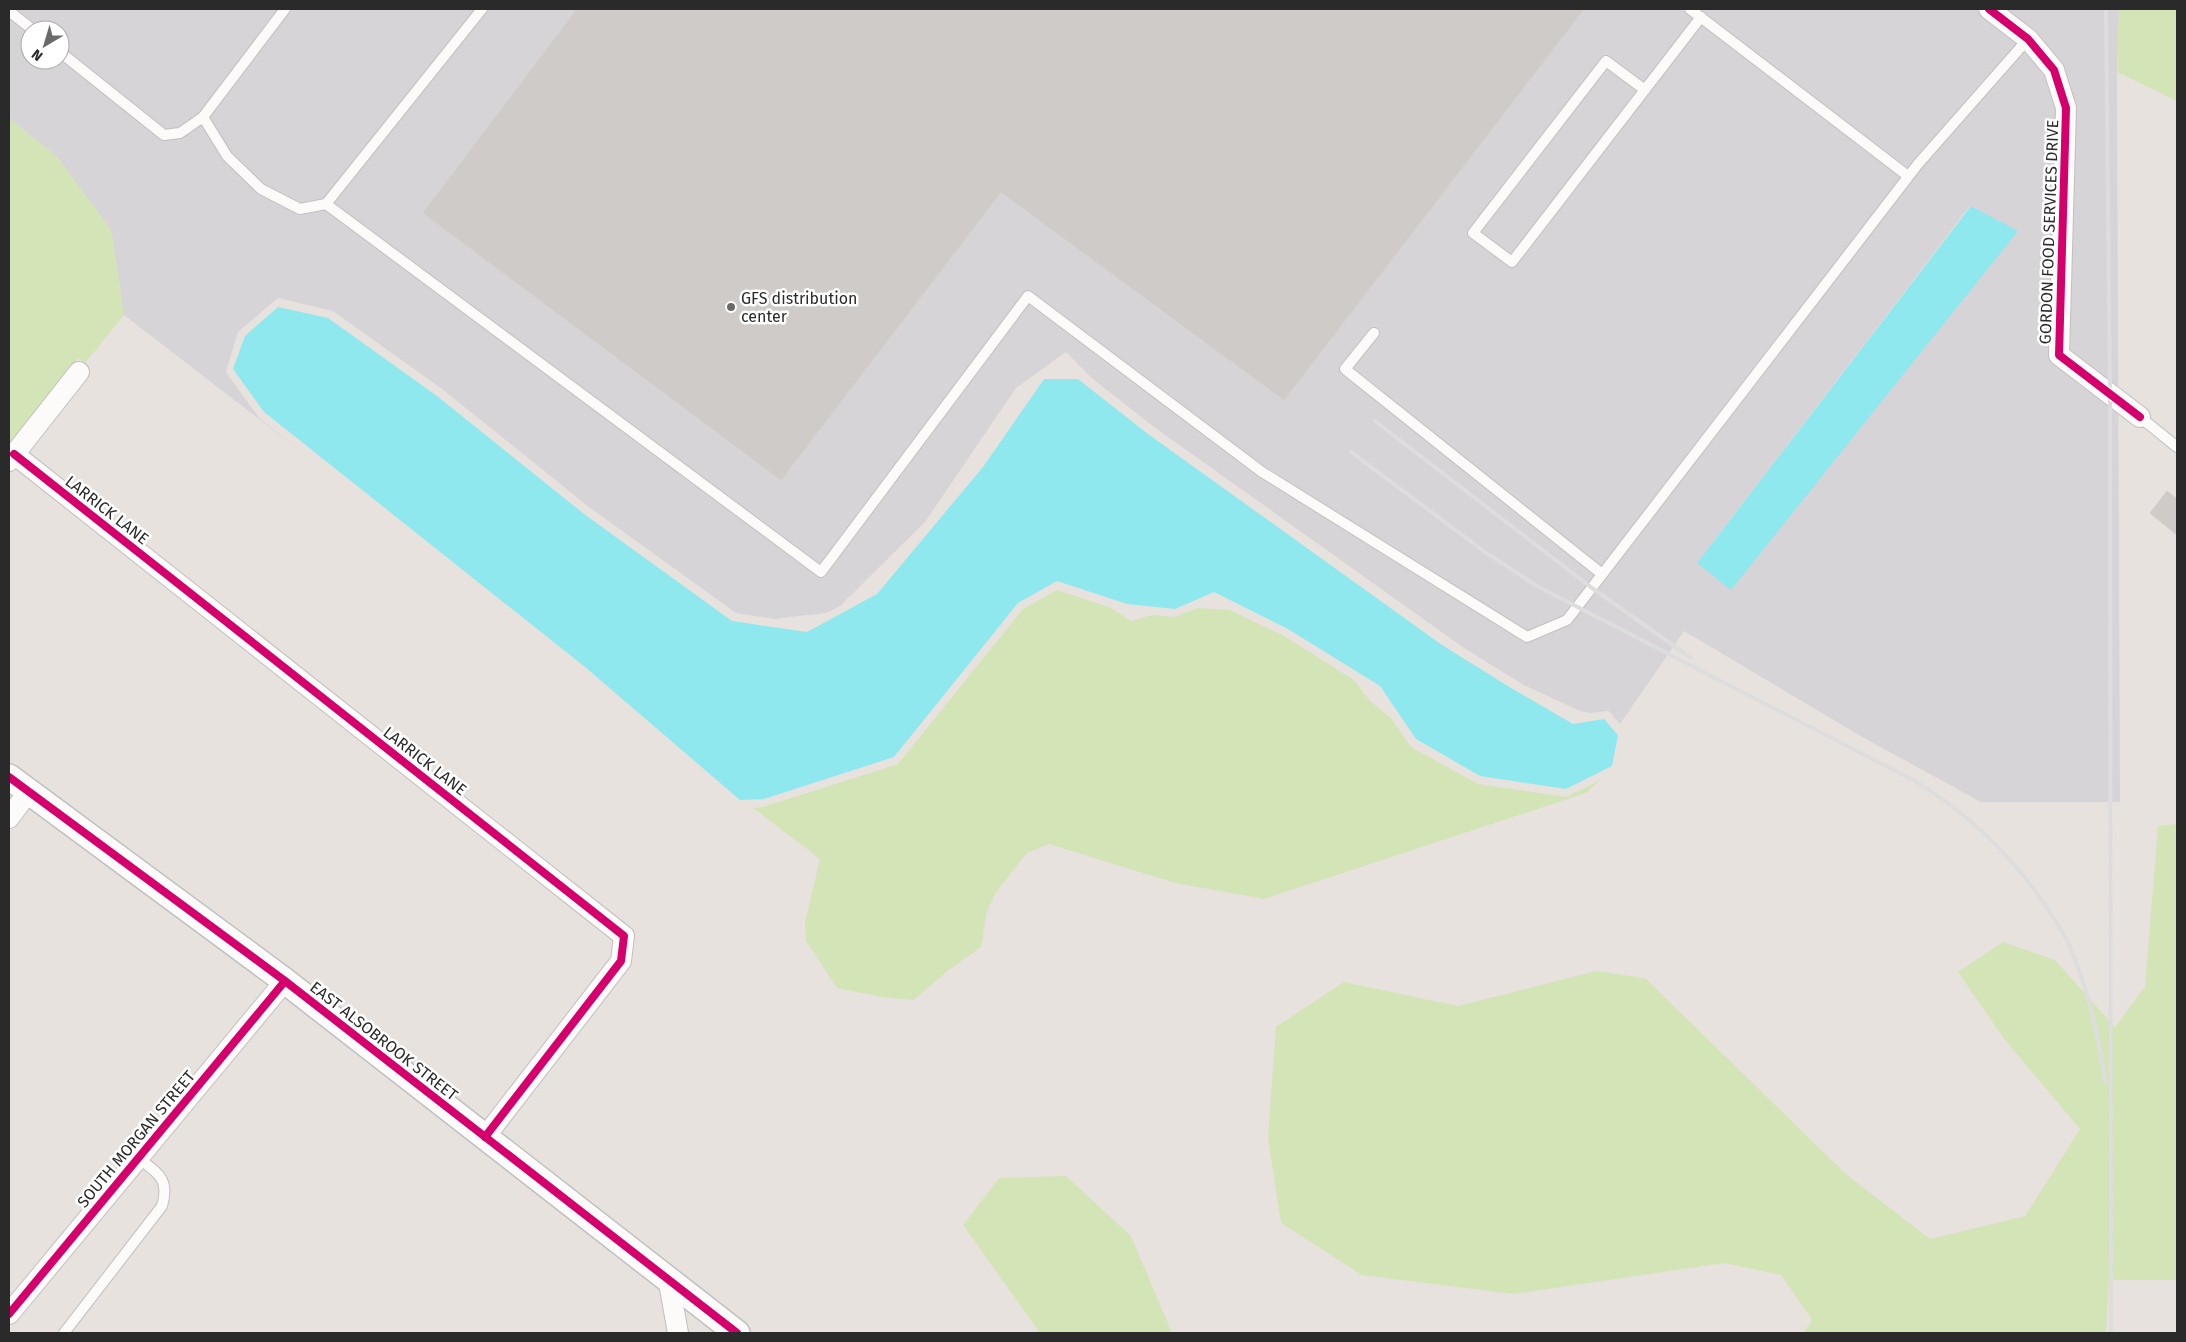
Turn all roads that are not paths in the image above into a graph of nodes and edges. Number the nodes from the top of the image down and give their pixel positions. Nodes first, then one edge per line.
1 (285, 9) edge
2 (482, 9) edge
3 (1690, 9) edge
4 (1989, 9) edge
5 (9, 11) edge
6 (1701, 17) junction
7 (20, 20) edge
8 (2028, 39) junction
9 (70, 60) edge
10 (1645, 90) junction
11 (204, 117) junction
12 (1908, 176) junction
13 (326, 204) junction
14 (1374, 333) dead end
15 (79, 372) dead end
16 (2140, 417) joint
17 (2177, 447) edge
18 (11, 457) edge
19 (1602, 574) junction
20 (9, 776) edge
21 (29, 791) junction
22 (9, 818) edge
23 (285, 982) junction
24 (485, 1137) junction
25 (138, 1158) junction
26 (669, 1283) junction
27 (9, 1314) edge
28 (64, 1333) edge
29 (678, 1333) edge
30 (737, 1333) edge

1 - 11 lane
2 - 13 lane
3 - 6 lane
4 - 8 street, GORDON FOOD SERVICES DRIVE
5 - 7 lane
6 - 10 lane
6 - 12 lane
8 - 12 lane
8 - 16 street, GORDON FOOD SERVICES DRIVE
9 - 11 lane
10 - 10 lane
11 - 13 lane
12 - 19 lane
13 - 19 lane
14 - 19 lane
15 - 18 street
16 - 17 lane
18 - 24 street, LARRICK LANE
20 - 21 street, EAST ALSOBROOK STREET
21 - 22 street
21 - 23 street, EAST ALSOBROOK STREET
23 - 24 street, EAST ALSOBROOK STREET
23 - 25 street, SOUTH MORGAN STREET
24 - 26 street, EAST ALSOBROOK STREET
25 - 27 street, SOUTH MORGAN STREET
25 - 28 lane
26 - 29 street
26 - 30 street, EAST ALSOBROOK STREET

